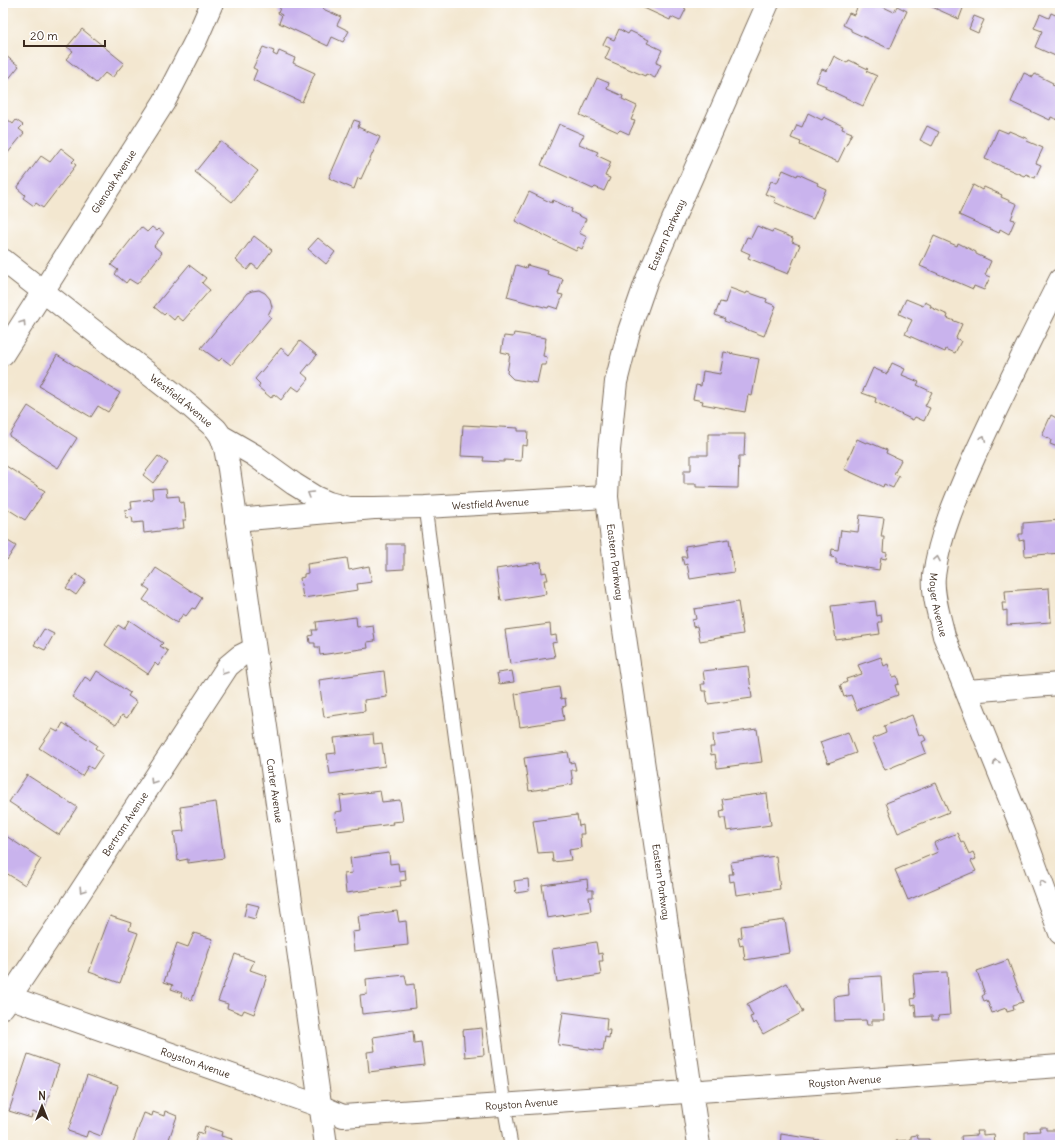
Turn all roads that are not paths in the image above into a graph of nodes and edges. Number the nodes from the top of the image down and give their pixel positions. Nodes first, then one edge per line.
1 (212, 3) edge
2 (768, 3) edge
3 (3, 260) edge
4 (1060, 280) edge
5 (43, 292) junction
6 (3, 354) edge
7 (221, 436) junction
8 (607, 497) junction
9 (425, 507) junction
10 (374, 508) junction
11 (236, 520) junction
12 (254, 649) junction
13 (1060, 684) edge
14 (967, 691) junction
15 (1060, 933) edge
16 (5, 1000) edge
17 (1060, 1066) edge
18 (691, 1092) junction
19 (504, 1105) junction
20 (320, 1106) junction
21 (326, 1145) edge
22 (511, 1145) edge
23 (699, 1145) edge

1 - 5 street, Glenoak Avenue
2 - 8 street, Eastern Parkway
3 - 5 street, Westfield Avenue
14 -> 4 street, Moyer Avenue
6 -> 5 street, Glenoak Avenue
5 - 7 street, Westfield Avenue
10 -> 7 street, Westfield Avenue
7 - 11 street, Carter Avenue
8 - 9 street, Westfield Avenue
8 - 18 street, Eastern Parkway
9 - 10 street, Westfield Avenue
9 - 19 lane
10 - 11 street, Westfield Avenue
11 - 12 street, Carter Avenue
12 -> 16 street, Bertram Avenue
12 - 20 street, Carter Avenue
13 - 14 street
15 -> 14 street, Moyer Avenue
16 - 20 street, Royston Avenue
17 - 18 street, Royston Avenue
18 - 19 street, Royston Avenue
18 - 23 street, Eastern Parkway
19 - 20 street, Royston Avenue
19 - 22 lane
20 - 21 street, Carter Avenue

